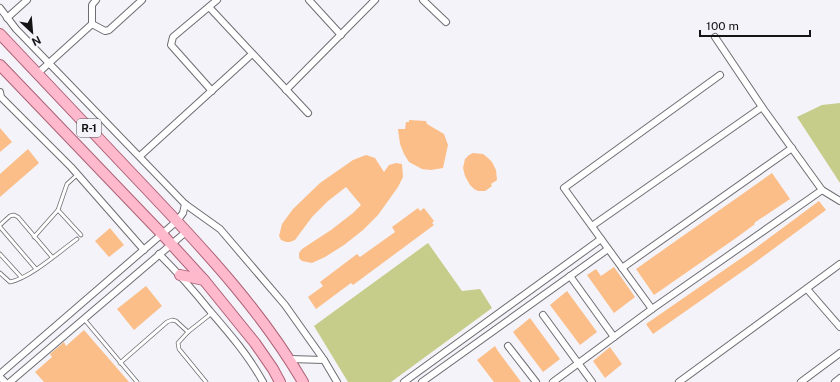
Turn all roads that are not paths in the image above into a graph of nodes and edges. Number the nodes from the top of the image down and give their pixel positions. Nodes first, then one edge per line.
1 (27, 0) edge
2 (96, 0) edge
3 (142, 0) edge
4 (217, 0) edge
5 (309, 0) edge
6 (375, 0) edge
7 (423, 0) edge
8 (209, 7) junction
9 (0, 8) edge
10 (7, 18) junction
11 (446, 22) dead end
12 (92, 24) junction
13 (0, 34) edge
14 (341, 34) junction
15 (715, 37) dead end
16 (252, 54) junction
17 (50, 64) junction
18 (0, 65) edge
19 (37, 74) junction
20 (720, 75) dead end
21 (286, 90) junction
22 (212, 91) junction
23 (0, 92) edge
24 (762, 107) junction
25 (308, 113) dead end
26 (792, 148) junction
27 (140, 156) junction
28 (78, 174) junction
29 (822, 190) junction
30 (840, 200) edge
31 (185, 204) junction
32 (58, 210) junction
33 (177, 221) junction
34 (0, 226) edge
35 (592, 226) junction
36 (187, 231) junction
37 (162, 234) junction
38 (81, 235) dead end
39 (34, 237) junction
40 (76, 239) dead end
41 (601, 239) junction
42 (171, 244) junction
43 (608, 249) junction
44 (144, 250) junction
45 (0, 254) edge
46 (159, 254) junction
47 (52, 257) junction
48 (840, 264) edge
49 (622, 268) junction
50 (36, 269) junction
51 (0, 273) edge
52 (180, 275) junction
53 (570, 276) junction
54 (21, 277) junction
55 (204, 280) junction
56 (807, 289) junction
57 (652, 309) junction
58 (212, 312) junction
59 (543, 315) dead end
60 (83, 319) junction
61 (492, 319) junction
62 (498, 327) junction
63 (840, 327) edge
64 (188, 332) junction
65 (614, 337) junction
66 (508, 346) dead end
67 (840, 353) edge
68 (290, 359) junction
69 (324, 360) junction
70 (120, 362) junction
71 (578, 363) junction
72 (0, 374) edge
73 (0, 377) edge
74 (840, 378) edge
75 (810, 380) edge
76 (5, 382) edge
77 (10, 382) edge
78 (137, 382) edge
79 (206, 382) edge
80 (263, 382) edge
81 (280, 382) edge
82 (303, 382) edge
83 (337, 382) edge
84 (404, 382) edge
85 (422, 382) edge
86 (536, 382) edge
87 (553, 382) edge
88 (592, 382) edge
89 (679, 382) edge
90 (801, 382) edge
91 (835, 382) edge

1 - 10 street
2 - 12 street
3 - 12 street
4 - 8 street
5 - 14 street
6 - 14 street
7 - 11 street
8 - 16 street
8 - 22 street
9 - 10 street
10 - 17 street
12 - 17 street
13 - 19 main road, R-1
14 - 21 street
15 - 24 street
16 - 21 street
16 - 22 street
17 - 19 street
17 - 27 street
18 - 37 main road, R-1
19 - 33 main road, R-1
20 - 35 street
21 - 25 street
22 - 27 street
23 - 28 street
24 - 26 street
24 - 35 street
26 - 29 street
26 - 49 street
27 - 31 street
28 - 32 lane
28 - 44 street
29 - 30 street
29 - 57 street
31 - 33 street
31 - 69 street
32 - 38 lane
32 - 39 lane
33 - 36 main road, R-1
33 - 37 street
34 - 39 lane
34 - 50 lane
35 - 41 street
36 - 42 street
36 - 68 main road, R-1
37 - 42 main road, R-1
37 - 44 street
39 - 47 lane
40 - 47 lane
41 - 43 street
41 - 61 street
42 - 46 street
42 - 55 main road, R-1
43 - 49 street
43 - 53 street
44 - 72 street
45 - 54 lane
46 - 52 street
46 - 60 street
47 - 50 lane
48 - 56 street
49 - 57 street
50 - 54 lane
51 - 54 lane
52 - 55 main road
52 - 58 street
53 - 62 street
53 - 65 street
55 - 81 main road, R-1
56 - 63 street
56 - 89 street
57 - 65 street
58 - 64 lane
58 - 80 street
59 - 71 street
60 - 70 lane
60 - 77 street
61 - 62 street
61 - 84 street
62 - 85 street
64 - 70 lane
64 - 79 lane
65 - 71 street
66 - 86 street
67 - 75 street
68 - 69 street
68 - 82 main road, R-1
69 - 83 street
70 - 78 lane
71 - 87 street
71 - 88 street
73 - 76 street
74 - 91 street
75 - 90 street

